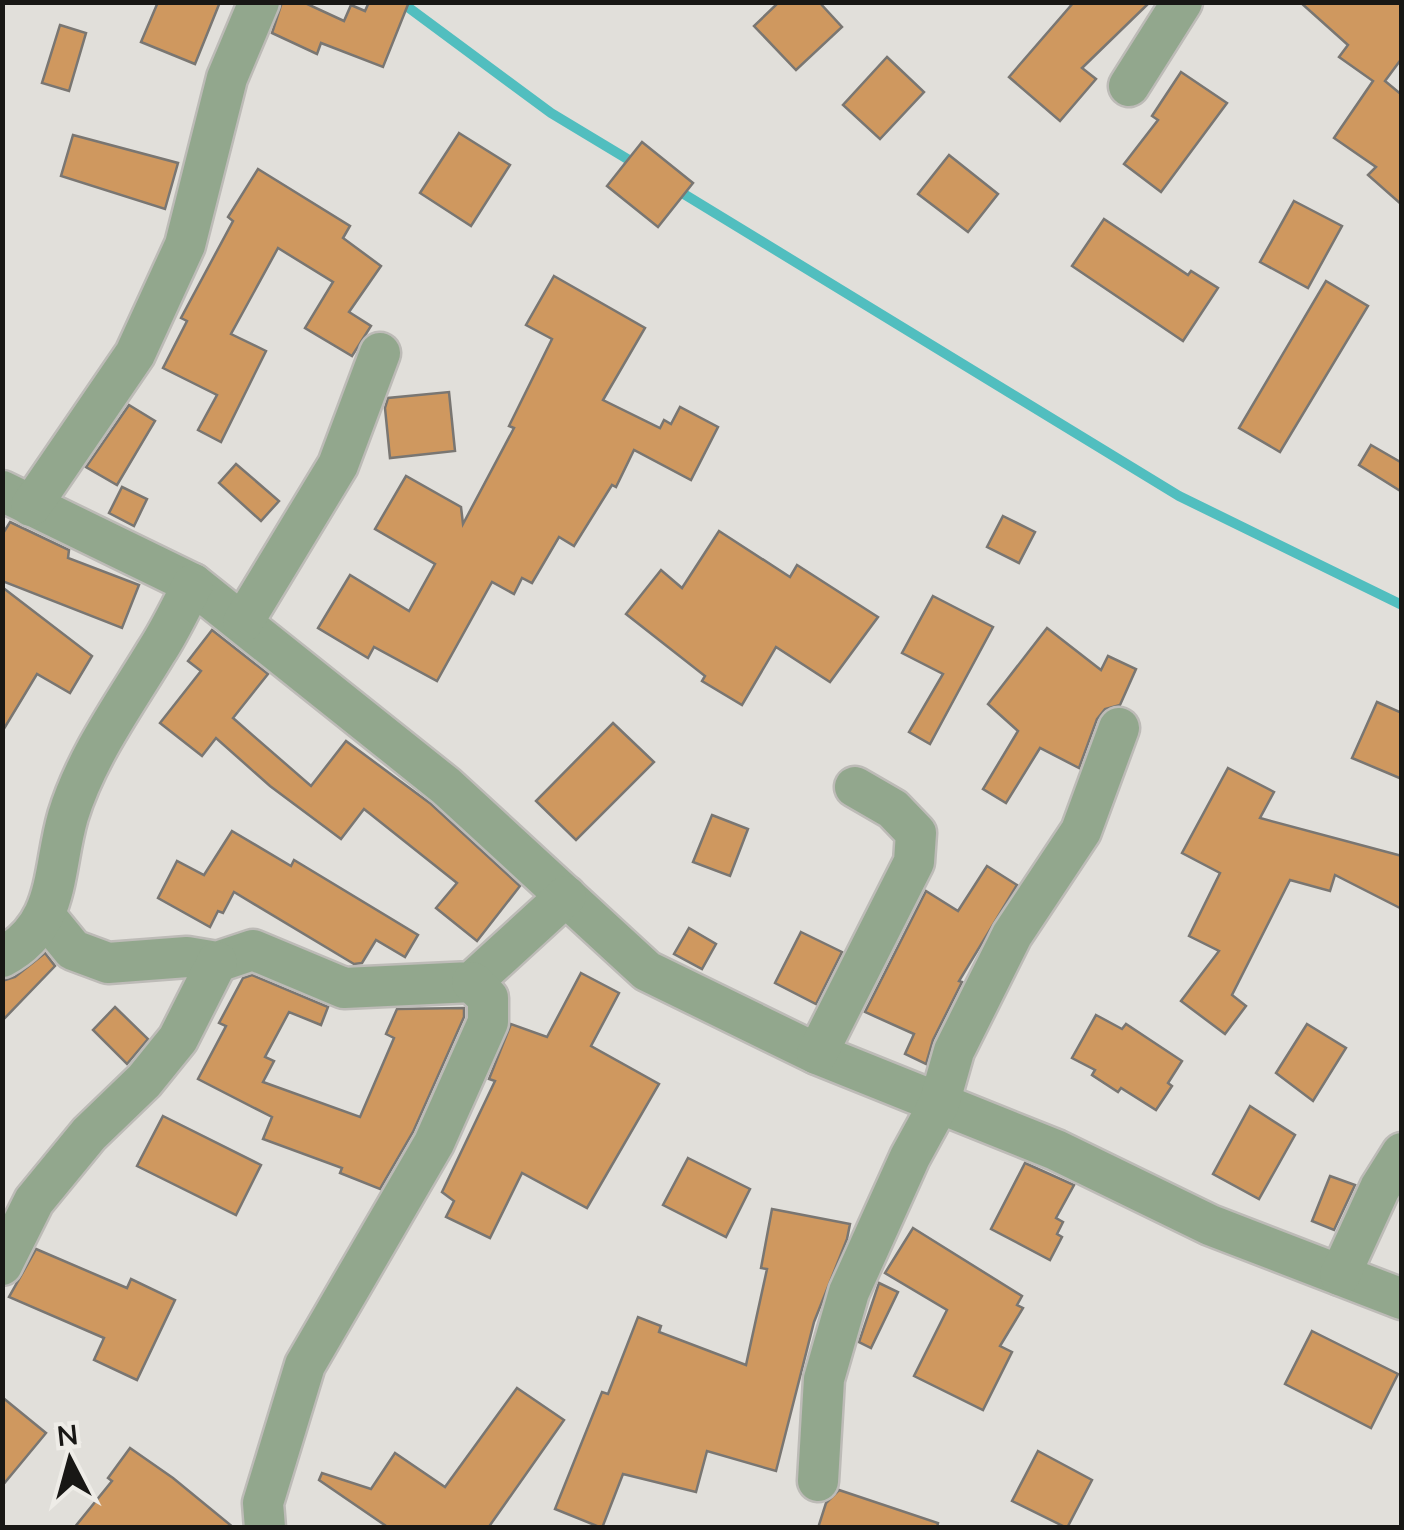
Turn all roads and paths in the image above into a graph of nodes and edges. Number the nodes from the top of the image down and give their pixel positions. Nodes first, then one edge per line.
1 (259, 2) edge
2 (1182, 2) edge
3 (1129, 86) dead end
4 (380, 353) dead end
5 (17, 498) edge
6 (192, 584) junction
7 (244, 622) junction
8 (1119, 728) dead end
9 (855, 787) dead end
10 (566, 896) junction
11 (46, 917) junction
12 (2, 957) edge
13 (217, 962) junction
14 (472, 982) junction
15 (817, 1054) junction
16 (939, 1104) junction
17 (1402, 1154) edge
18 (2, 1265) edge
19 (1340, 1275) junction
20 (1402, 1300) edge
21 (818, 1481) dead end
22 (265, 1528) edge

1 - 5 street
2 - 3 street
4 - 7 street
5 - 6 street
6 - 7 street
6 - 11 street
7 - 10 street
8 - 16 street
9 - 15 street
10 - 14 street
10 - 15 street
11 - 12 street
11 - 13 street
13 - 14 street
13 - 18 street
14 - 22 street
15 - 16 street
16 - 19 street
16 - 21 street
17 - 19 street
19 - 20 street

